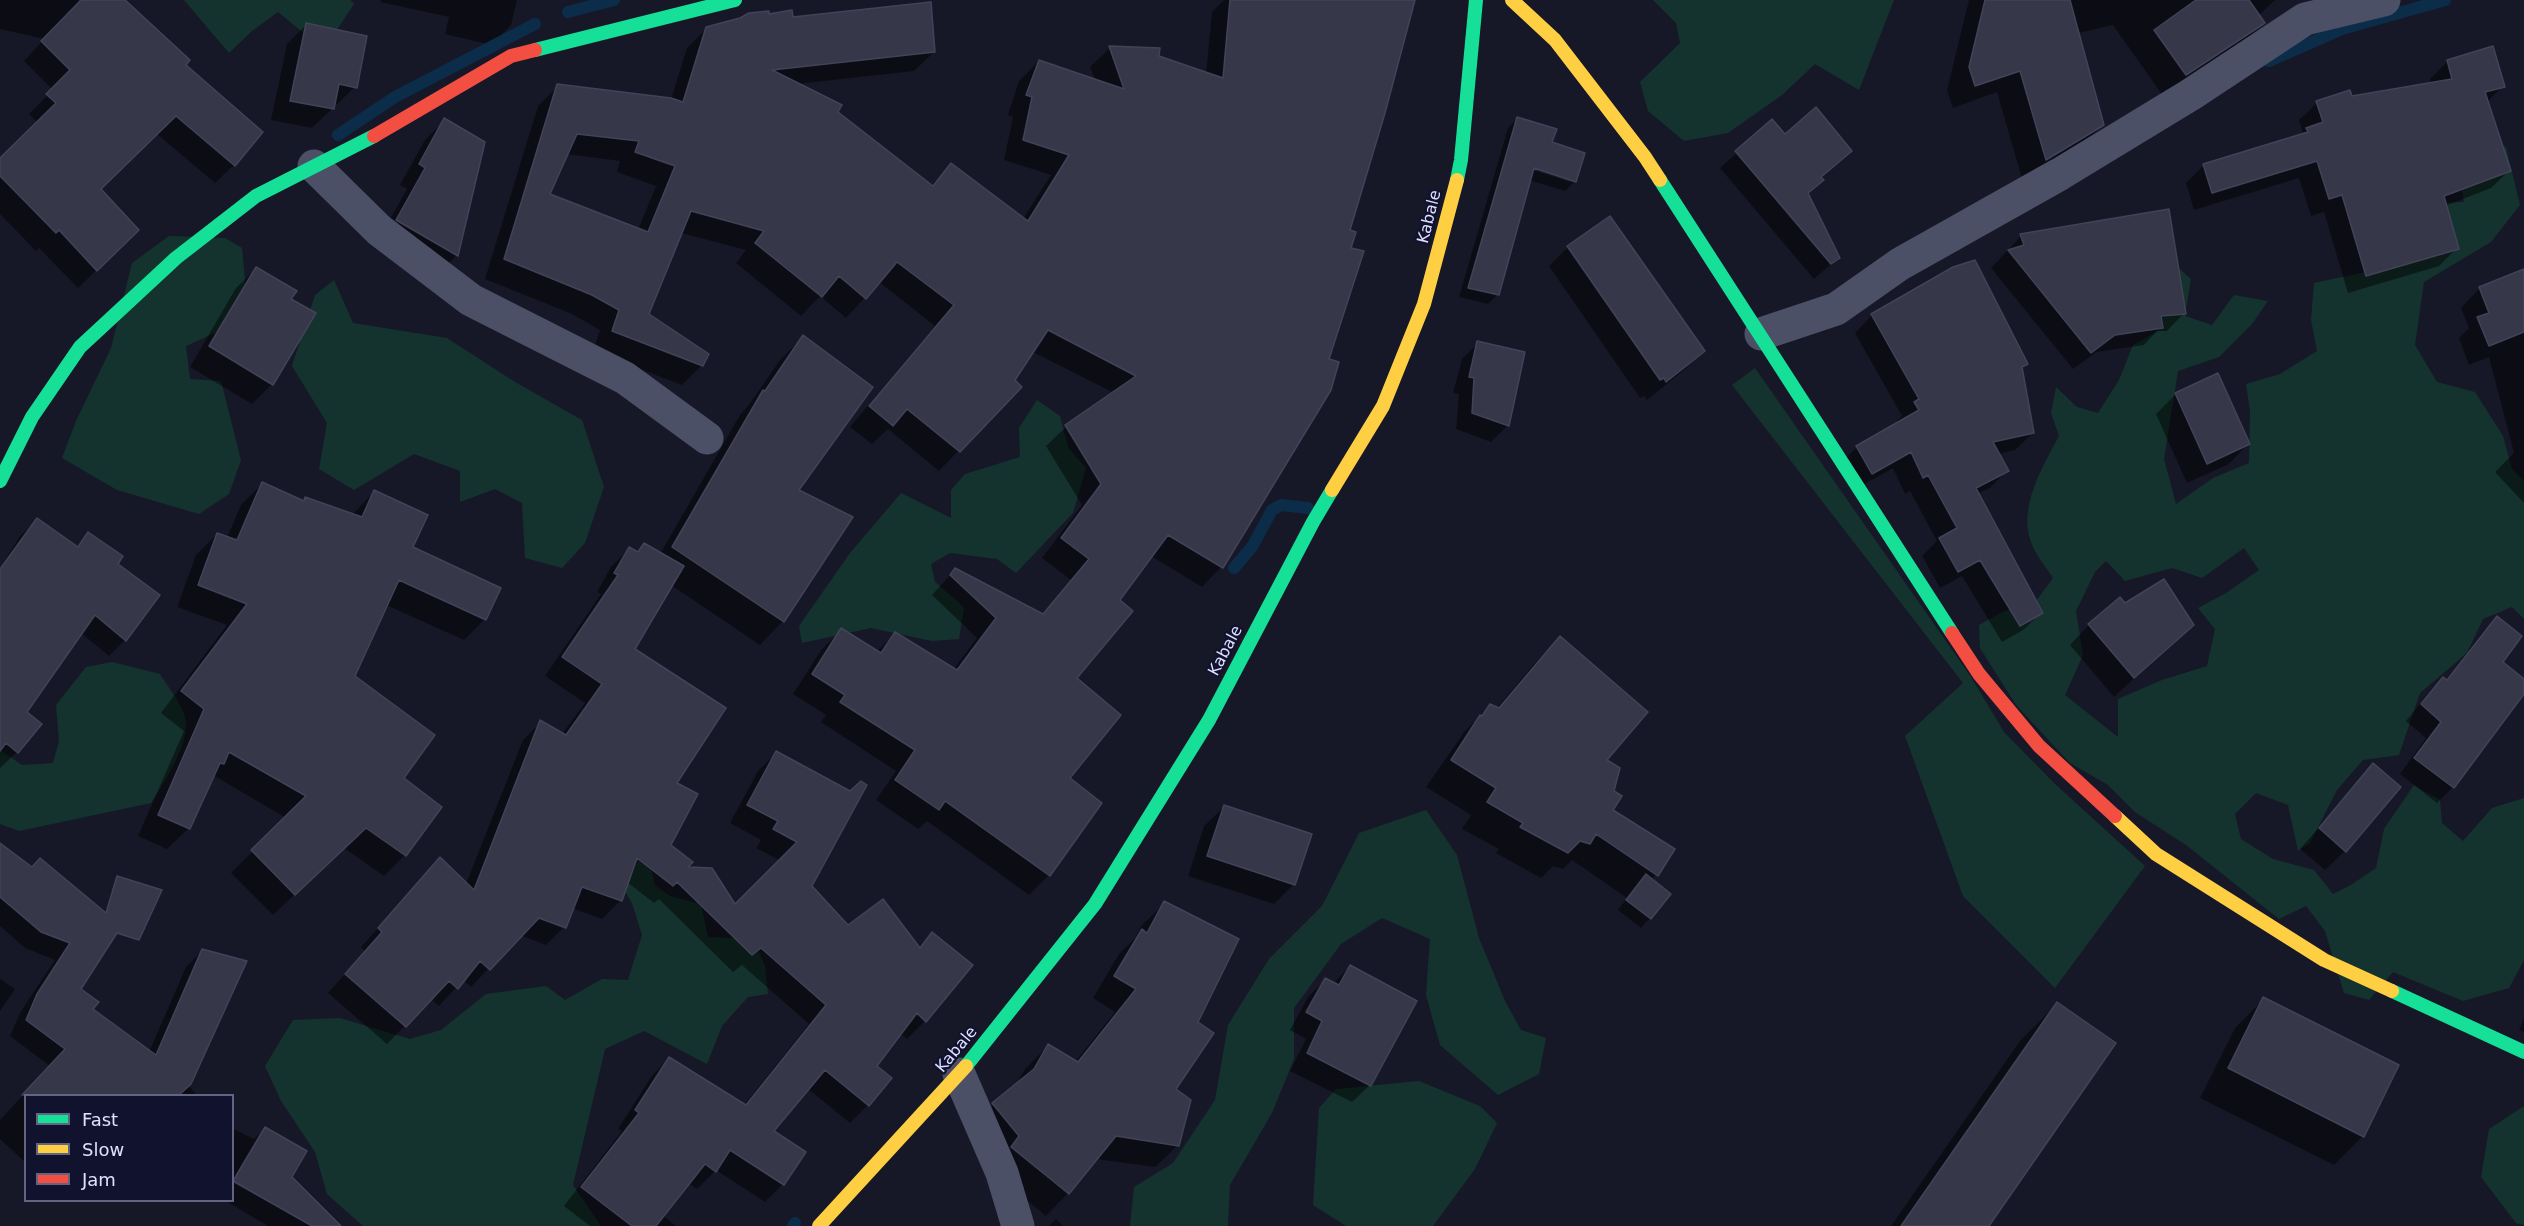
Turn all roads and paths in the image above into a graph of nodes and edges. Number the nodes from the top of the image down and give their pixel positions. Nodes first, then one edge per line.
1 (735, 0) edge
2 (1476, 0) edge
3 (1512, 0) edge
4 (2384, 0) edge
5 (314, 166) junction
6 (1761, 334) junction
7 (707, 438) dead end
8 (0, 481) edge
9 (2524, 1052) edge
10 (959, 1074) junction
11 (819, 1226) edge
12 (1018, 1226) edge

1 - 5 street
2 - 10 street, Kabale
3 - 6 street
4 - 6 street
5 - 7 street
5 - 8 street
6 - 9 street
10 - 11 street, Kabale
10 - 12 street

